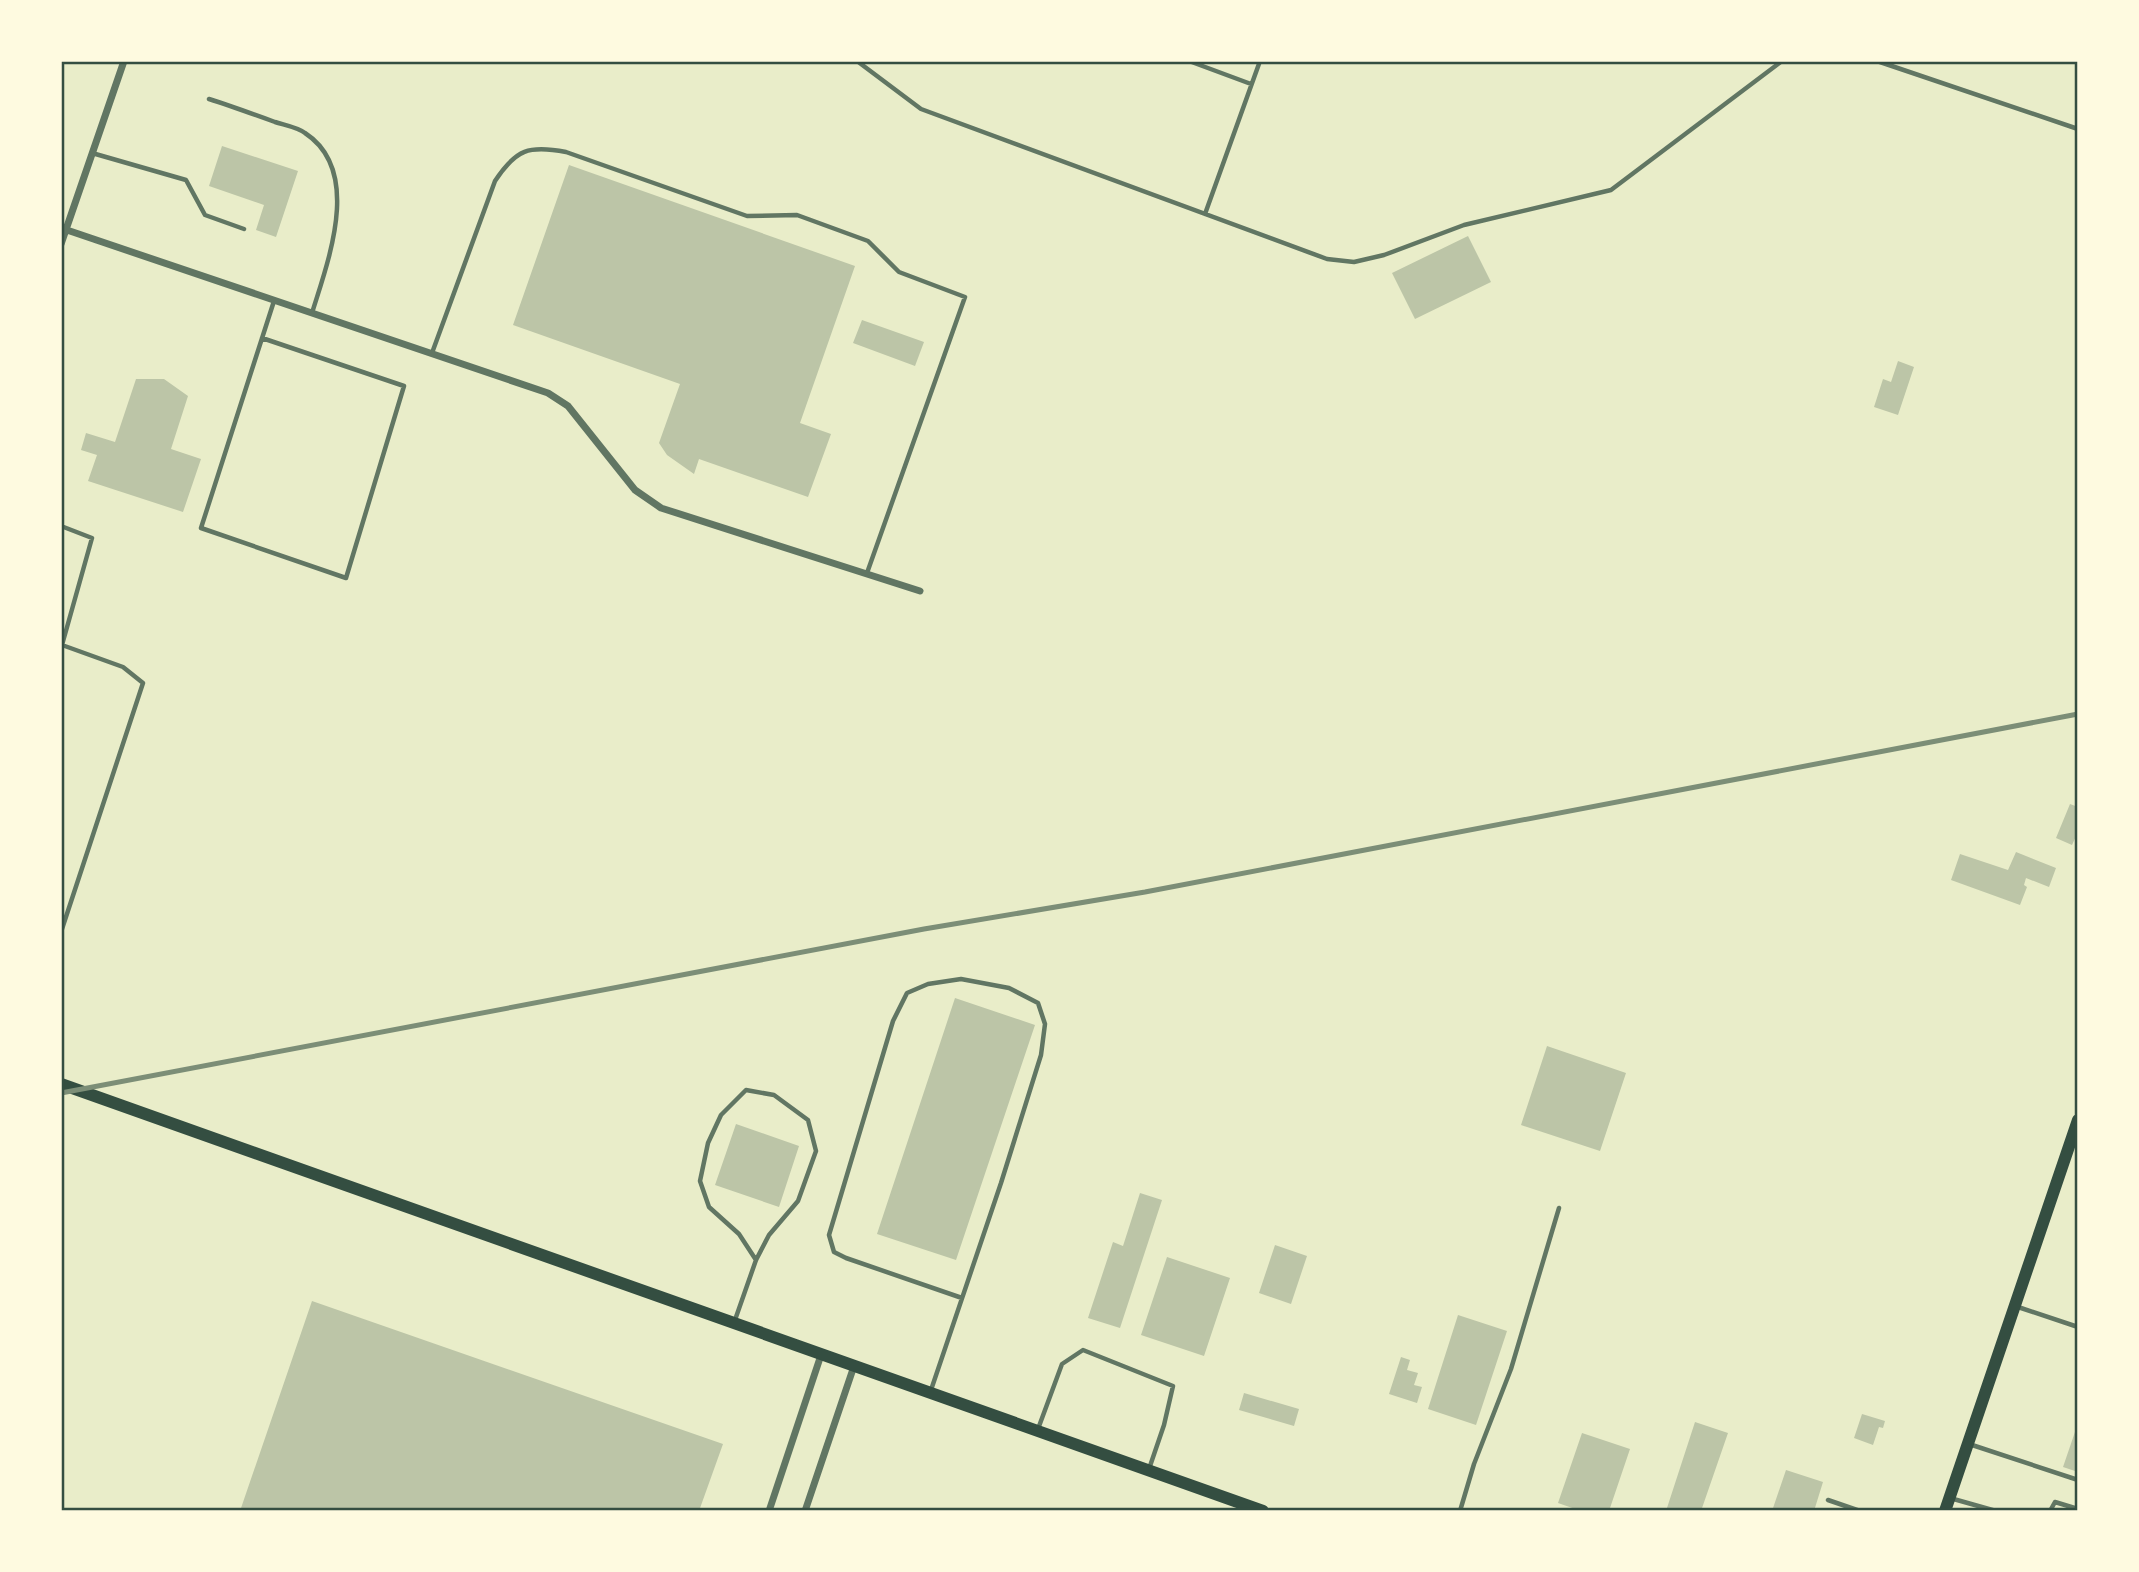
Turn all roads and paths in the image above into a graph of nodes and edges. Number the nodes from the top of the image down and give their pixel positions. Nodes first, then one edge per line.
1 (124, 61) edge
2 (857, 61) edge
3 (1189, 61) edge
4 (1260, 61) edge
5 (1782, 61) edge
6 (1877, 61) edge
7 (1251, 84) junction
8 (209, 99) dead end
9 (2078, 129) edge
10 (92, 153) junction
11 (1205, 214) junction
12 (64, 229) edge
13 (244, 229) dead end
14 (61, 244) edge
15 (274, 300) junction
16 (312, 313) junction
17 (262, 338) junction
18 (432, 353) junction
19 (61, 526) edge
20 (867, 573) junction
21 (920, 591) dead end
22 (61, 932) edge
23 (61, 1084) edge
24 (2078, 1120) edge
25 (1559, 1208) dead end
26 (756, 1260) junction
27 (962, 1298) junction
28 (2014, 1305) junction
29 (734, 1324) junction
30 (2078, 1327) edge
31 (821, 1355) junction
32 (854, 1366) junction
33 (930, 1393) junction
34 (1038, 1430) junction
35 (1968, 1443) junction
36 (1148, 1471) junction
37 (2078, 1480) edge
38 (1950, 1497) junction
39 (1828, 1500) dead end
40 (2078, 1509) edge
41 (769, 1511) edge
42 (805, 1511) edge
43 (1264, 1511) edge
44 (1460, 1511) edge
45 (1860, 1511) edge
46 (1945, 1511) edge
47 (1996, 1511) edge
48 (2050, 1511) edge

1 - 10 street
2 - 11 lane
3 - 7 lane
4 - 7 lane
5 - 11 lane
6 - 9 lane
7 - 11 lane
8 - 16 lane
10 - 12 street
10 - 13 lane
12 - 14 street
12 - 15 street
15 - 16 street
15 - 17 lane
16 - 18 street
17 - 17 lane
18 - 20 street
18 - 20 lane
19 - 22 lane
20 - 21 street
23 - 29 main road
24 - 28 main road
25 - 44 lane
26 - 26 lane
26 - 29 lane
27 - 27 lane
27 - 33 lane
28 - 30 lane
28 - 35 main road
29 - 31 main road
31 - 32 main road
31 - 41 street
32 - 33 main road
32 - 42 street
33 - 34 main road
34 - 36 main road
34 - 36 lane
35 - 37 lane
35 - 38 main road
36 - 43 main road
38 - 46 main road
38 - 47 lane
39 - 45 lane
40 - 48 lane

